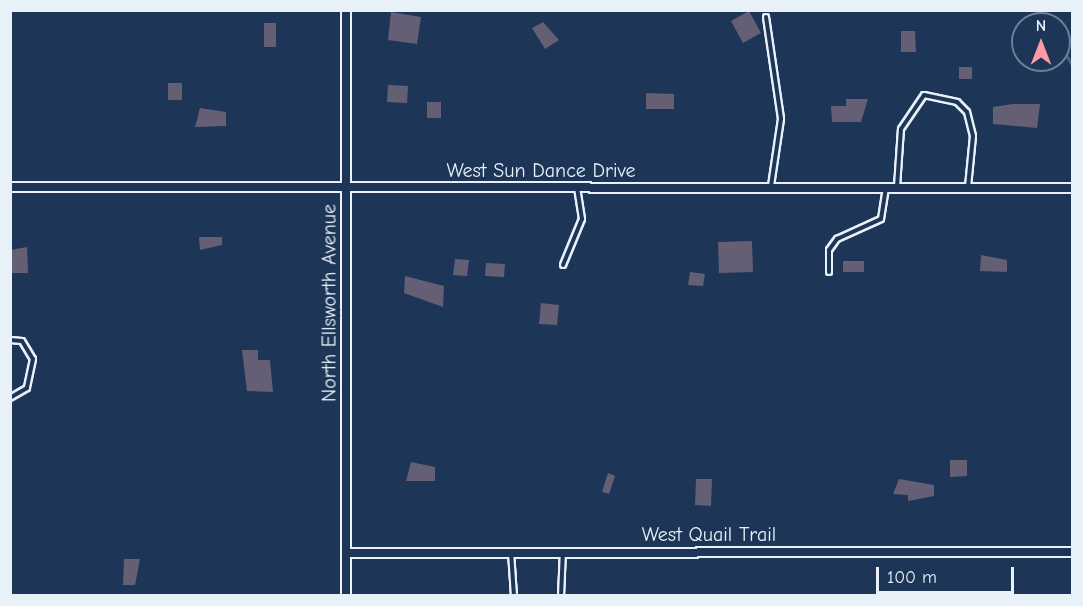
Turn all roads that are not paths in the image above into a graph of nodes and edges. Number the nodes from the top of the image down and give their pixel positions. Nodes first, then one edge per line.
1 (346, 10) edge
2 (766, 16) dead end
3 (771, 186) junction
4 (10, 187) edge
5 (346, 187) junction
6 (577, 187) junction
7 (886, 187) junction
8 (897, 187) junction
9 (968, 187) junction
10 (1072, 188) edge
11 (563, 265) dead end
12 (829, 272) dead end
13 (10, 340) edge
14 (10, 398) edge
15 (511, 551) junction
16 (563, 551) junction
17 (1072, 552) edge
18 (346, 553) junction
19 (346, 596) edge
20 (514, 596) edge
21 (561, 596) edge

1 - 5 street, North Ellsworth Avenue
2 - 3 lane
3 - 6 street, West Sun Dance Drive
3 - 7 street, West Sun Dance Drive
4 - 5 street, West Sun Dance Drive
5 - 6 street, West Sun Dance Drive
5 - 18 street, North Ellsworth Avenue
6 - 11 lane
7 - 8 street, West Sun Dance Drive
7 - 12 lane
8 - 9 street, West Sun Dance Drive
8 - 9 lane
9 - 10 street, West Sun Dance Drive
13 - 14 lane
15 - 16 street, West Quail Trail
15 - 18 street, West Quail Trail
15 - 20 lane
16 - 17 street, West Quail Trail
16 - 21 lane
18 - 19 street, North Ellsworth Avenue

